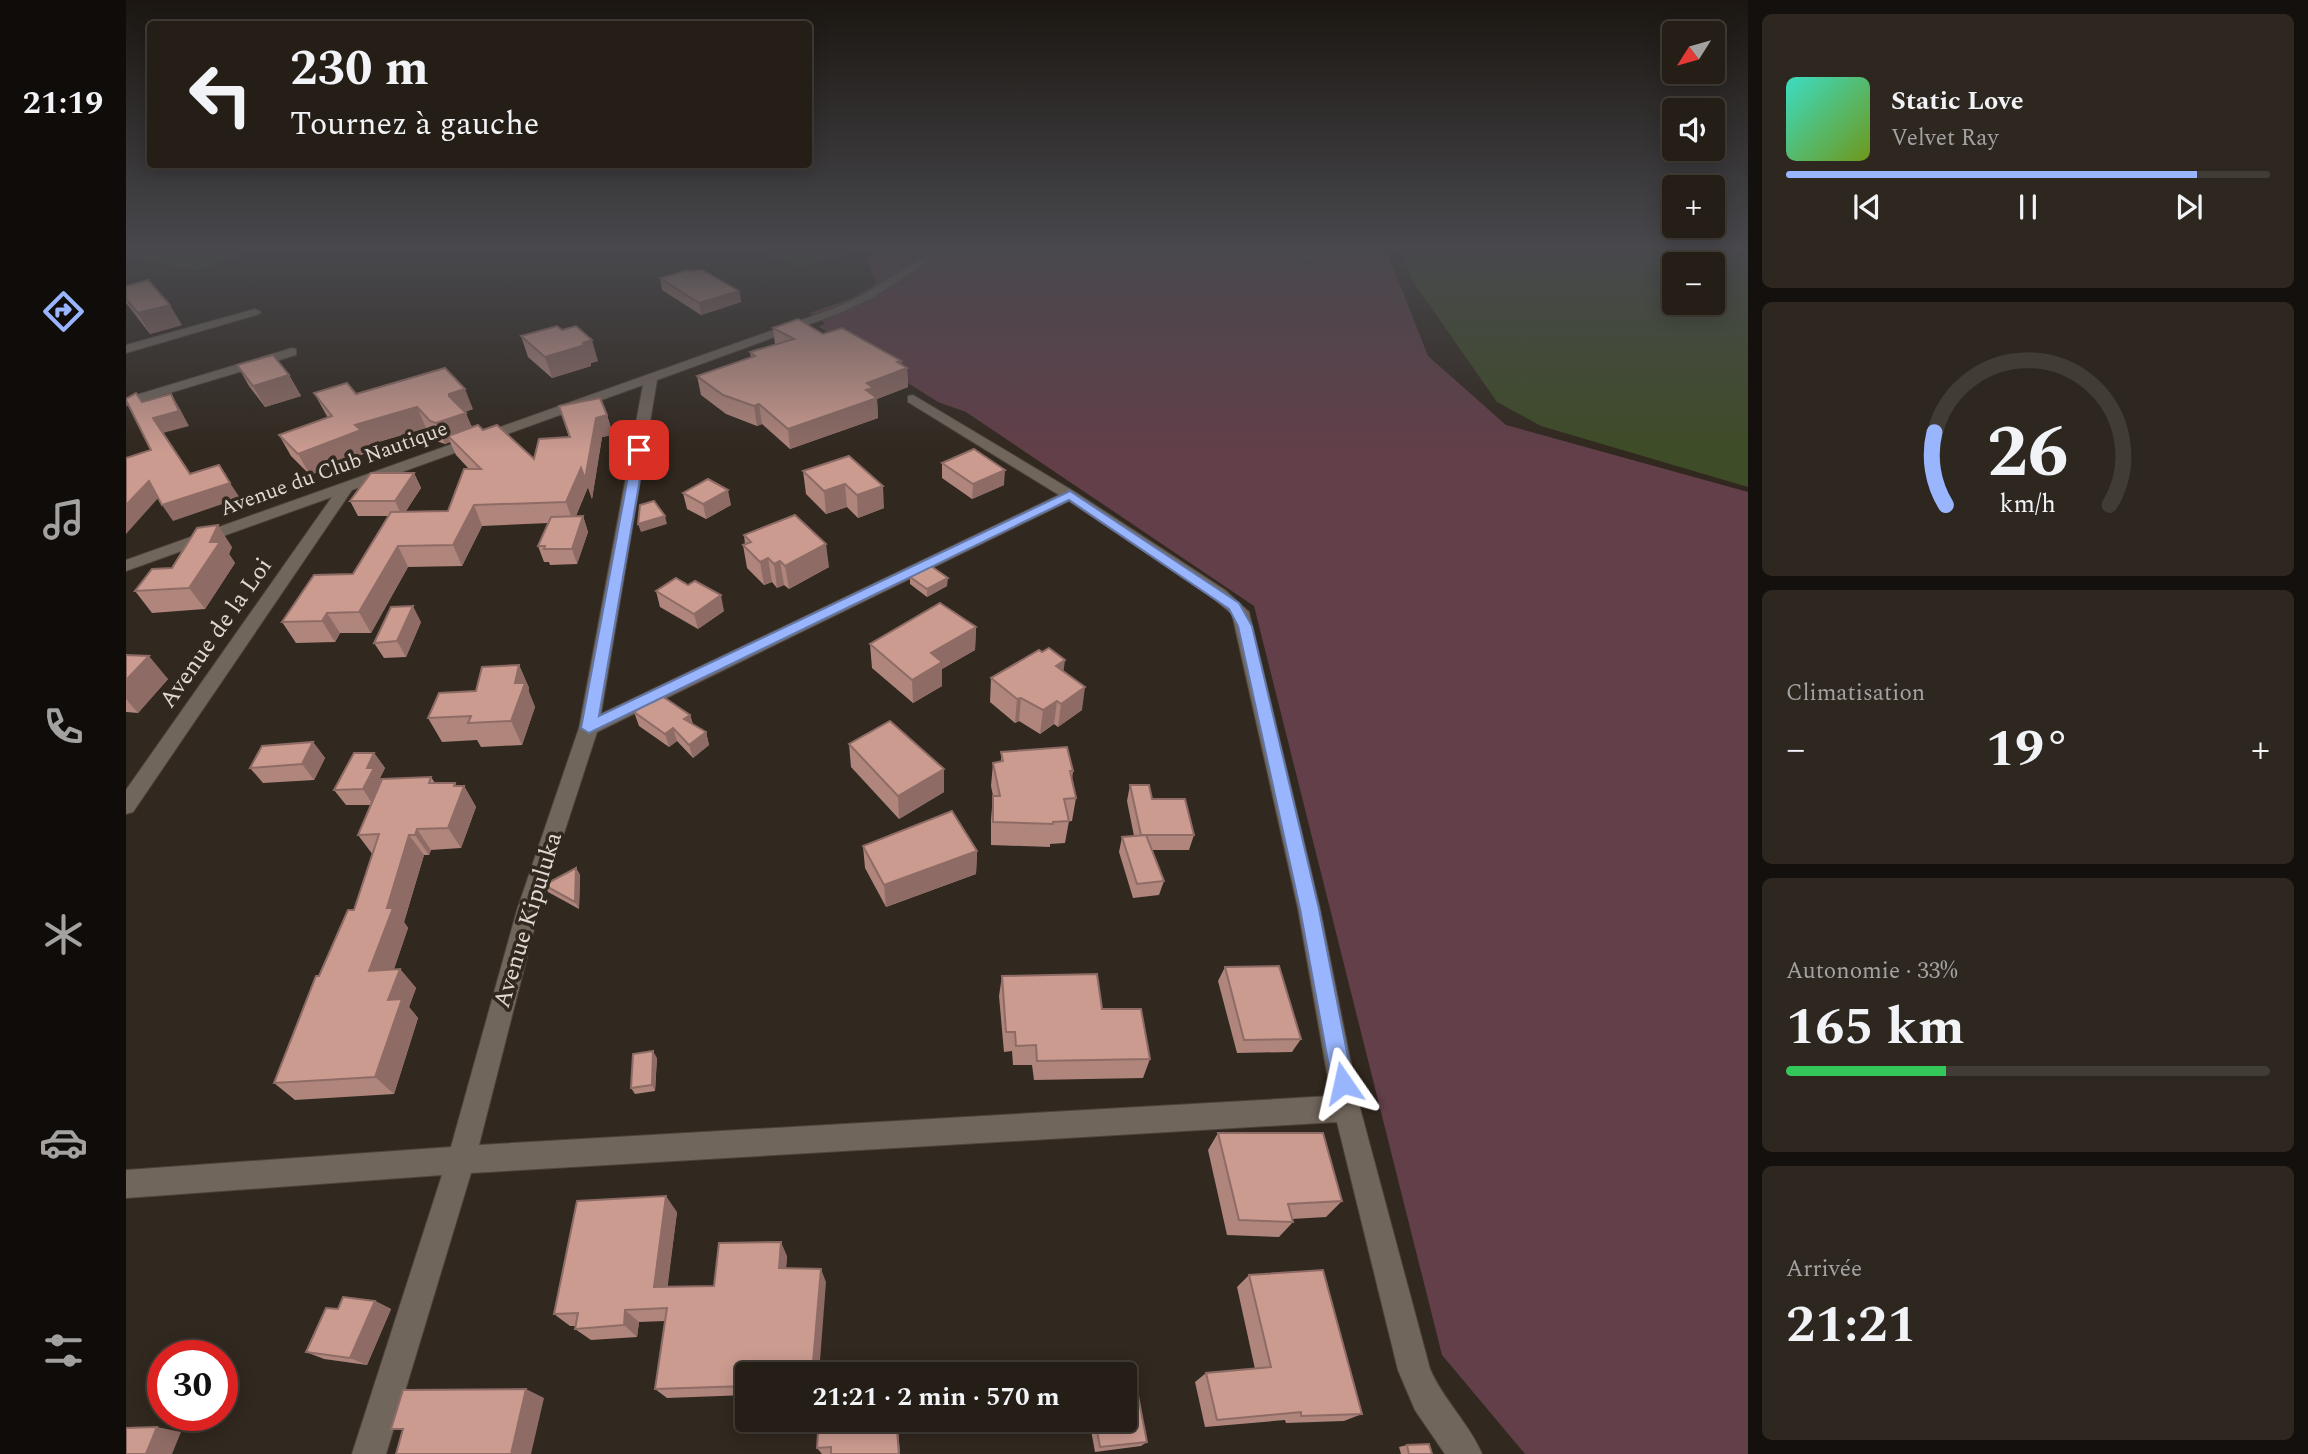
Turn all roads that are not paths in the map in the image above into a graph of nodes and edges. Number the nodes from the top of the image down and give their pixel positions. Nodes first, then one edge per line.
1 (238, 317) edge
2 (820, 317) edge
3 (126, 349) edge
4 (292, 352) dead end
5 (651, 377) junction
6 (914, 399) dead end
7 (126, 401) edge
8 (346, 488) junction
9 (1070, 495) junction
10 (126, 566) edge
11 (589, 728) junction
12 (126, 806) edge
13 (1347, 1108) junction
14 (461, 1160) junction
15 (126, 1184) edge
16 (1426, 1399) joint
17 (369, 1454) edge
18 (1465, 1454) edge

1 - 3 street
2 - 5 street, Avenue du Club Nautique
4 - 7 street
5 - 8 street, Avenue du Club Nautique
5 - 11 street, Avenue Kipuluka
6 - 9 street
8 - 10 street, Avenue du Club Nautique
8 - 12 street, Avenue de la Loi
9 - 11 street
9 - 13 street
11 - 14 street, Avenue Kipuluka
13 - 14 street
13 - 16 street
14 - 15 street
14 - 17 street, Avenue Kipuluka
16 - 18 street

